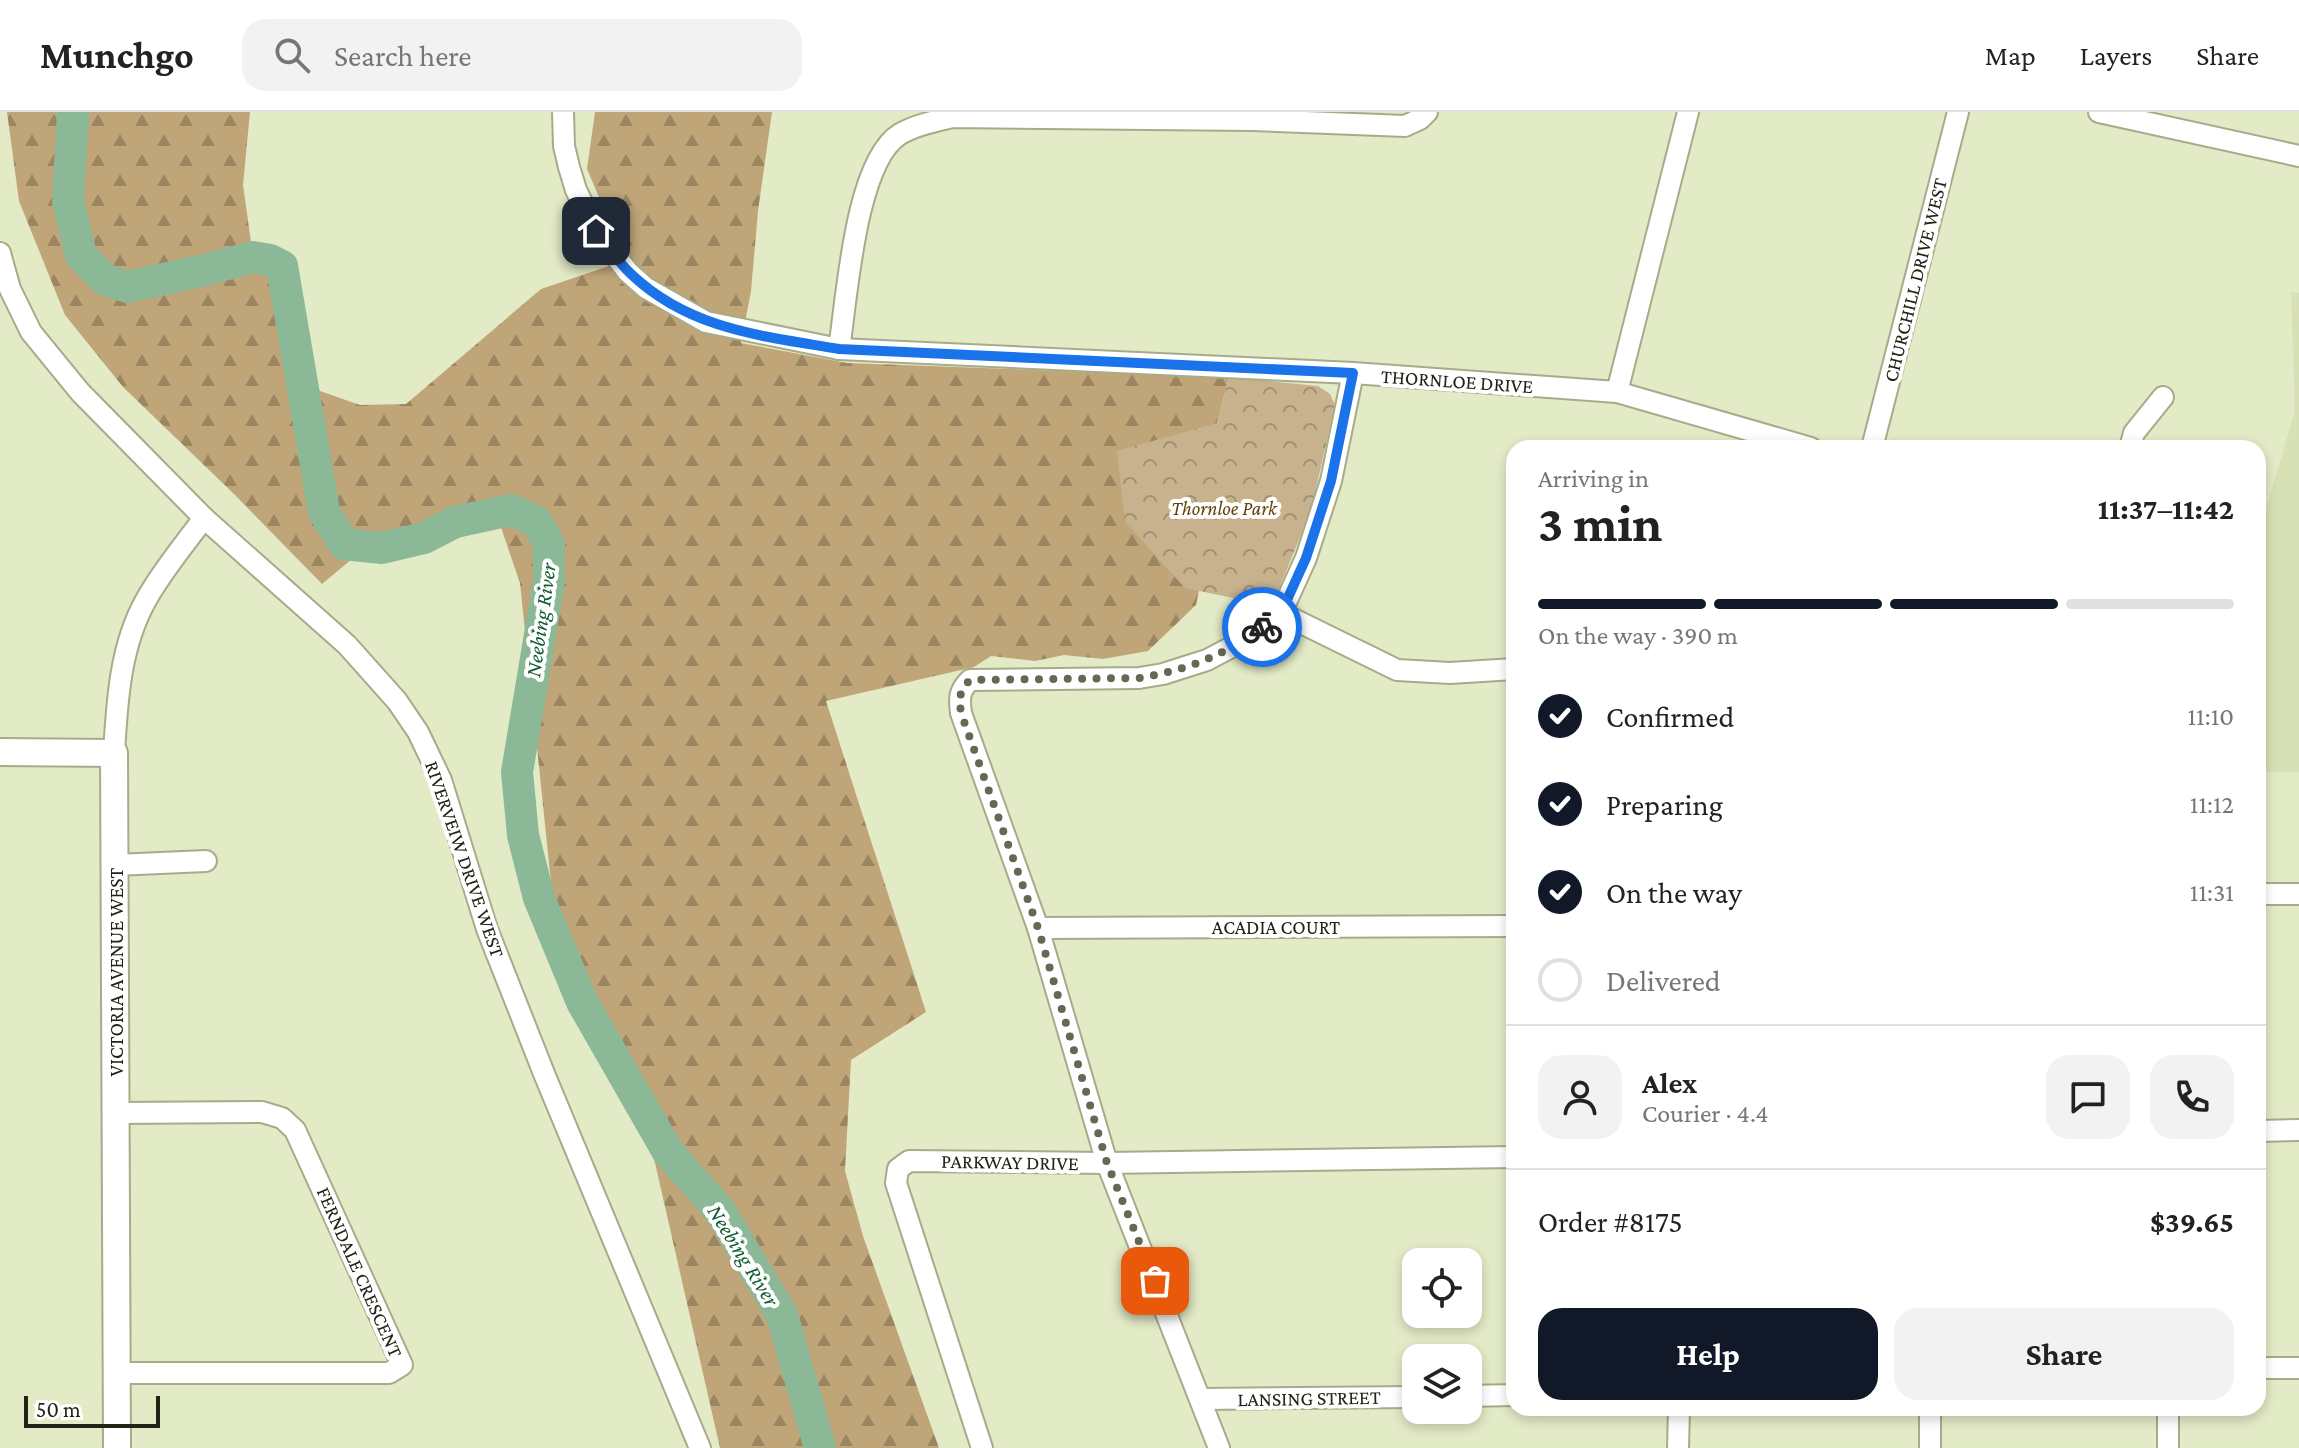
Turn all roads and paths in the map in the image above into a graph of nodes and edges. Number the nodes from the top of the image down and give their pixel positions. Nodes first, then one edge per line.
1 (563, 112) edge
2 (1427, 112) edge
3 (1688, 112) edge
4 (1958, 112) edge
5 (2099, 112) edge
6 (2150, 117) edge
7 (2299, 156) edge
8 (0, 253) edge
9 (839, 349) junction
10 (1353, 373) junction
11 (1617, 392) junction
12 (2163, 397) dead end
13 (1783, 440) edge
14 (1874, 440) edge
15 (2132, 440) edge
16 (204, 518) junction
17 (1281, 613) junction
18 (1506, 670) edge
19 (0, 752) edge
20 (114, 753) junction
21 (206, 861) dead end
22 (115, 865) junction
23 (2266, 894) edge
24 (2299, 894) edge
25 (1506, 926) edge
26 (1038, 928) junction
27 (117, 1113) junction
28 (2299, 1130) edge
29 (2266, 1131) edge
30 (1506, 1157) edge
31 (1107, 1163) junction
32 (2266, 1368) edge
33 (2299, 1368) edge
34 (117, 1373) junction
35 (1506, 1395) edge
36 (1482, 1396) edge
37 (1402, 1397) edge
38 (1202, 1399) junction
39 (1679, 1416) edge
40 (1930, 1416) edge
41 (2168, 1416) edge
42 (117, 1448) edge
43 (700, 1448) edge
44 (982, 1448) edge
45 (1219, 1448) edge
46 (1678, 1448) edge
47 (1930, 1448) edge
48 (2168, 1448) edge

1 - 9 street, THORNLOE DRIVE
2 - 9 street
3 - 11 street
4 - 14 street, CHURCHILL DRIVE WEST
5 - 6 street
6 - 7 street
8 - 16 street, RIVERVEIW DRIVE WEST
9 - 10 street, THORNLOE DRIVE
10 - 11 street, THORNLOE DRIVE
10 - 17 street
11 - 13 street, THORNLOE DRIVE
12 - 15 street
16 - 20 street, VICTORIA AVENUE WEST
16 - 43 street, RIVERVEIW DRIVE WEST
17 - 18 street
17 - 26 street
19 - 20 street
20 - 22 street, VICTORIA AVENUE WEST
21 - 22 street
22 - 27 street, VICTORIA AVENUE WEST
23 - 24 street
25 - 26 street, ACADIA COURT
26 - 31 street
27 - 34 street, VICTORIA AVENUE WEST
27 - 34 street, FERNDALE CRESCENT
28 - 29 street
30 - 31 street, PARKWAY DRIVE
31 - 38 street
31 - 44 street, PARKWAY DRIVE
32 - 33 street
34 - 42 street, VICTORIA AVENUE WEST
35 - 36 street
37 - 38 street, LANSING STREET
38 - 45 street
39 - 46 street
40 - 47 street
41 - 48 street

